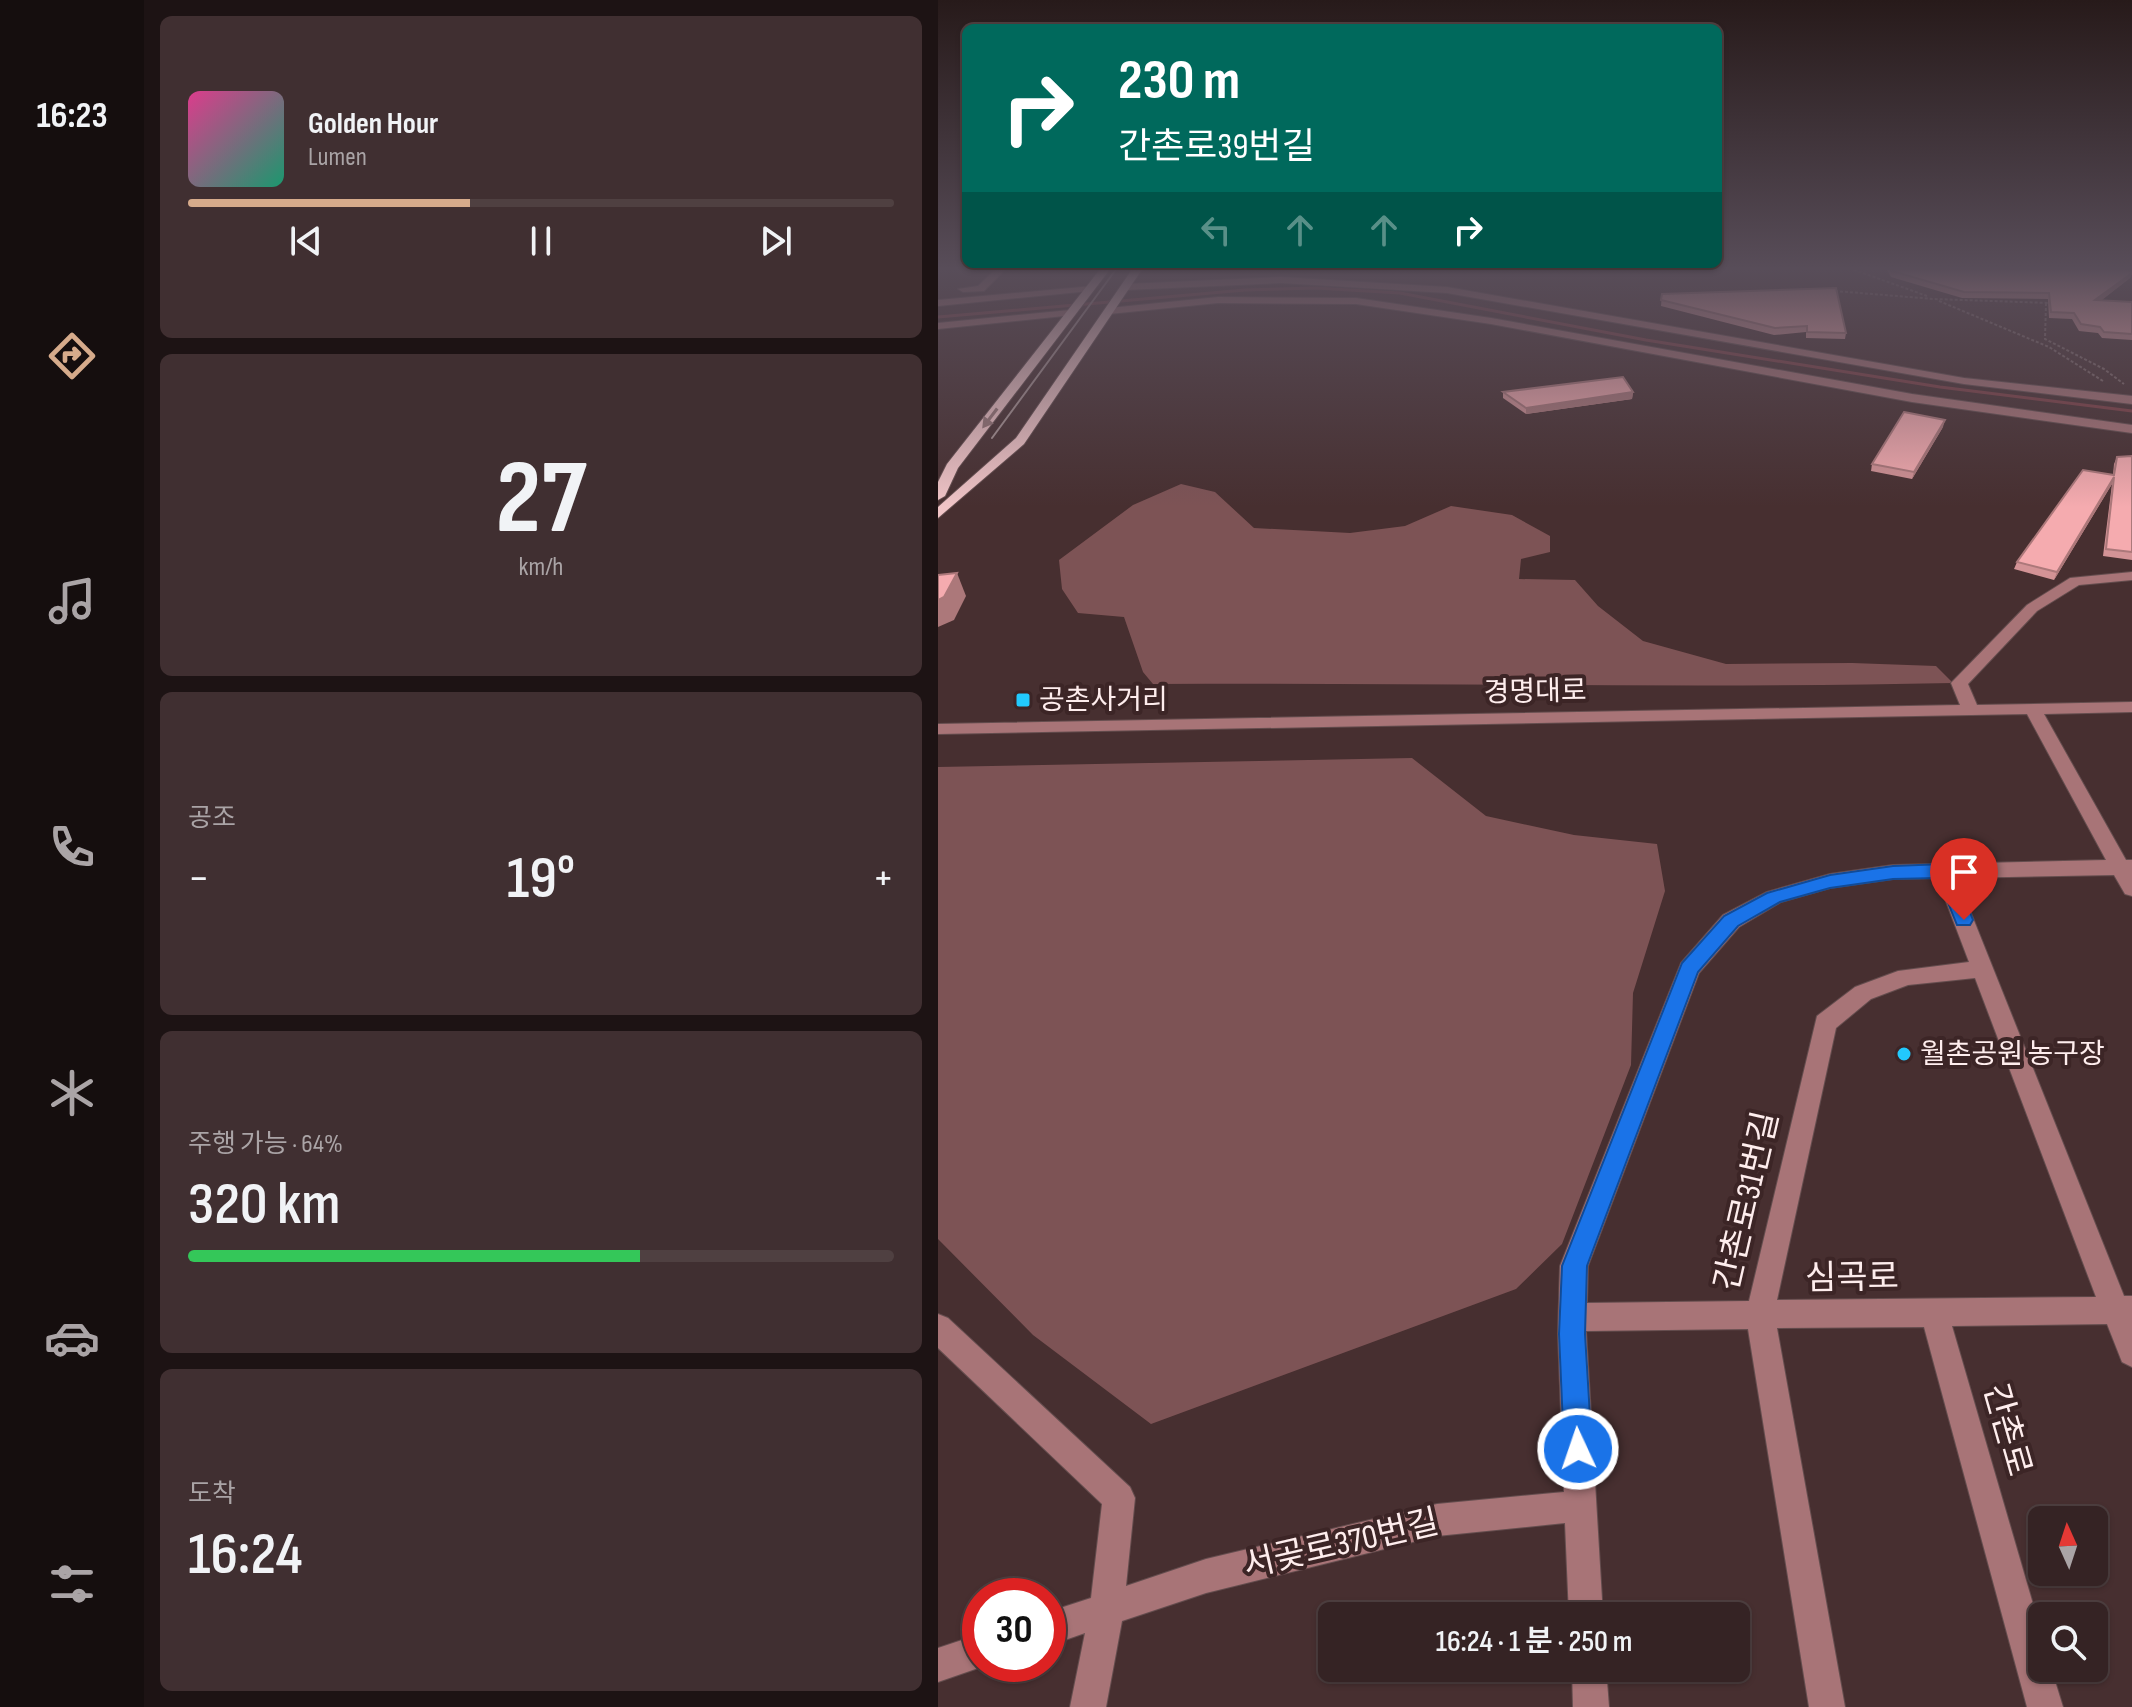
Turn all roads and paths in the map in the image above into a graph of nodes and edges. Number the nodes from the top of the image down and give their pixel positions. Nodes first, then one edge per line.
1 (1044, 348) edge
2 (1077, 348) edge
3 (1081, 348) edge
4 (1637, 348) edge
5 (1775, 348) edge
6 (2050, 348) edge
7 (2062, 348) edge
8 (2132, 390) edge
9 (2127, 400) edge
10 (2132, 429) edge
11 (938, 496) edge
12 (938, 507) edge
13 (938, 514) edge
14 (2132, 576) edge
15 (2132, 707) edge
16 (2032, 708) junction
17 (1971, 710) junction
18 (938, 729) edge
19 (1944, 871) junction
20 (2128, 874) edge
21 (1983, 969) junction
22 (2124, 1310) edge
23 (1934, 1312) junction
24 (1760, 1315) junction
25 (1572, 1317) junction
26 (938, 1328) edge
27 (2132, 1352) edge
28 (1581, 1506) junction
29 (1585, 1602) edge
30 (1107, 1609) junction
31 (1066, 1623) edge
32 (962, 1657) edge
33 (938, 1665) edge
34 (1590, 1682) edge
35 (1088, 1707) edge
36 (1591, 1707) edge
37 (1827, 1707) edge
38 (2045, 1707) edge

1 -> 11 main road
2 - 12 main road
3 - 13 main road
4 - 10 street
5 - 9 street
6 - 9 path
7 - 8 path
14 - 17 street
15 - 16 street, 경명대로
16 - 17 street, 경명대로
16 - 20 street
17 - 18 street, 경명대로
19 - 20 street
19 - 21 street
19 - 25 street
21 - 22 street
21 - 24 street, 간촌로31번길
22 - 23 street, 심곡로
22 - 27 street
23 - 24 street, 심곡로
23 - 38 street, 간촌로
24 - 25 street, 심곡로
24 - 37 street, 간촌로31번길
25 - 28 street
26 - 30 street
28 - 29 street
28 - 30 street, 서곶로370번길
30 - 31 street, 서곶로370번길
30 - 35 street
32 - 33 street
34 - 36 street

